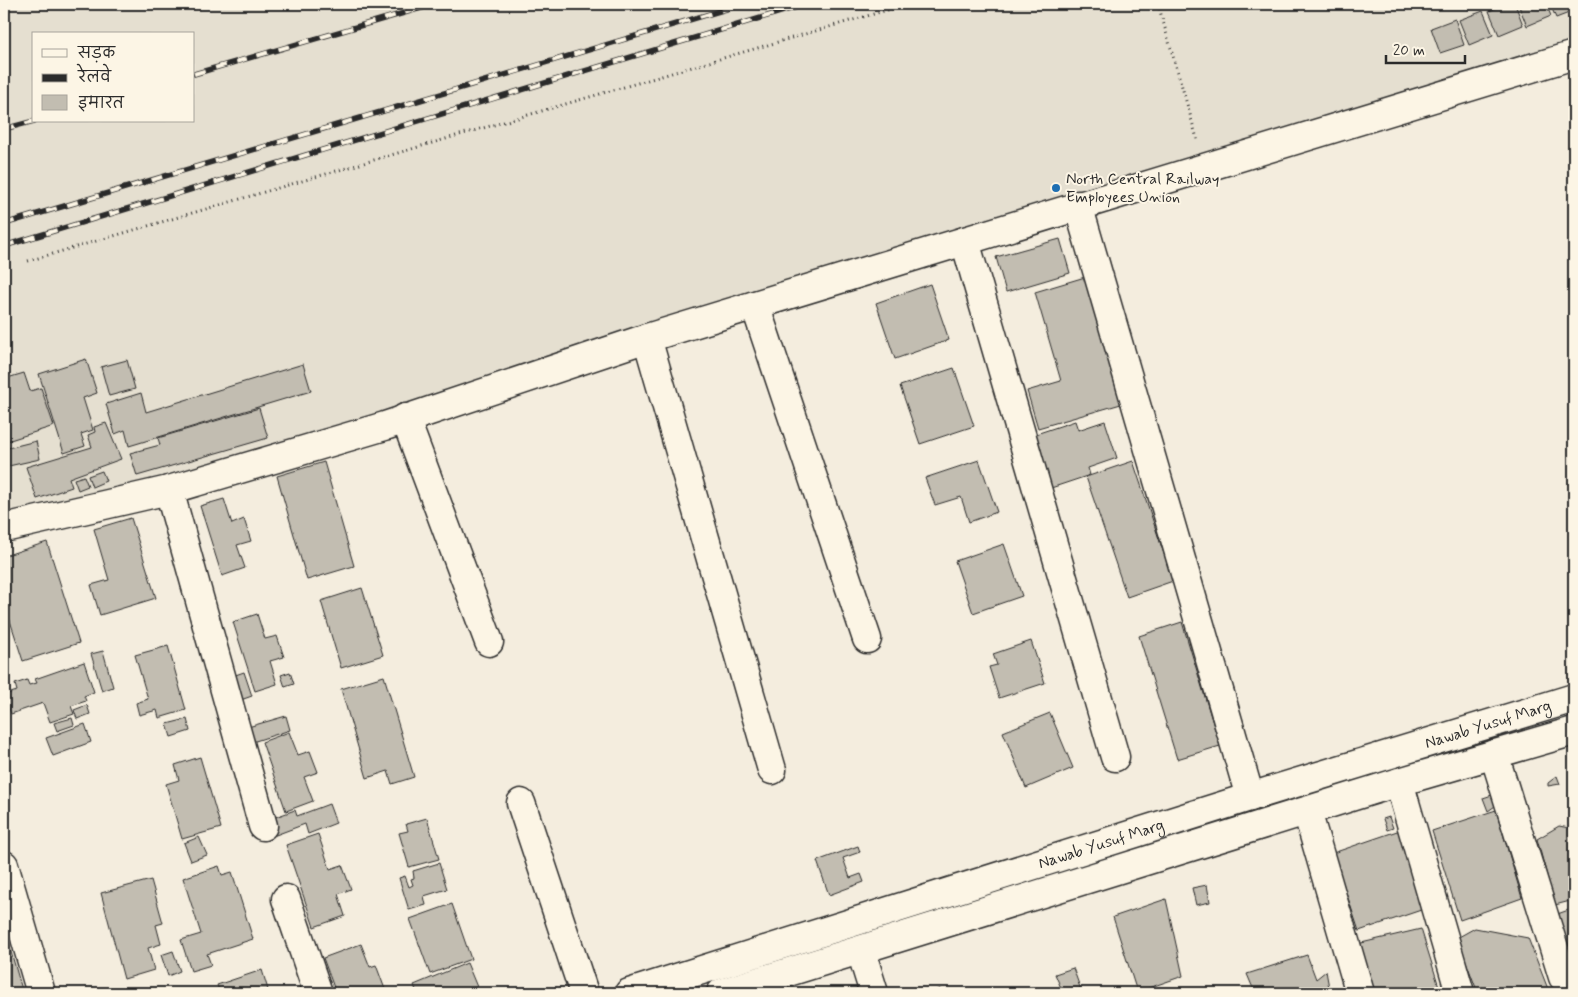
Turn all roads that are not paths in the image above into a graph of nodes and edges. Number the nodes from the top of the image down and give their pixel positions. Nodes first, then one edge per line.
1 (1574, 55) edge
2 (1078, 205) junction
3 (965, 241) junction
4 (755, 305) junction
5 (647, 338) junction
6 (405, 418) junction
7 (169, 490) junction
8 (4, 528) edge
9 (867, 639) dead end
10 (489, 642) dead end
11 (1574, 698) edge
12 (1574, 732) edge
13 (1494, 754) junction
14 (1115, 757) dead end
15 (772, 770) dead end
16 (1399, 782) junction
17 (1250, 797) junction
18 (521, 803) dead end
19 (1307, 811) junction
20 (263, 826) dead end
21 (4, 865) edge
22 (286, 899) dead end
23 (861, 951) junction
24 (1563, 977) dead end
25 (41, 993) edge
26 (318, 993) edge
27 (584, 993) edge
28 (630, 993) edge
29 (721, 993) edge
30 (874, 993) edge
31 (1360, 993) edge
32 (1460, 993) edge

1 - 2 street
2 - 3 street
2 - 17 street
3 - 4 street
3 - 14 street
4 - 5 street
4 - 9 street
5 - 6 street
5 - 15 street
6 - 7 street
6 - 10 street
7 - 8 street
7 - 20 street
11 - 17 street, Nawab Yusuf Marg
12 - 13 street, Nawab Yusuf Marg
13 - 16 street, Nawab Yusuf Marg
13 - 24 street
16 - 19 street, Nawab Yusuf Marg
16 - 32 street
17 - 28 street, Nawab Yusuf Marg
18 - 27 street
19 - 23 street, Nawab Yusuf Marg
19 - 31 street
21 - 25 street
22 - 26 street
23 - 29 street, Nawab Yusuf Marg
23 - 30 street

